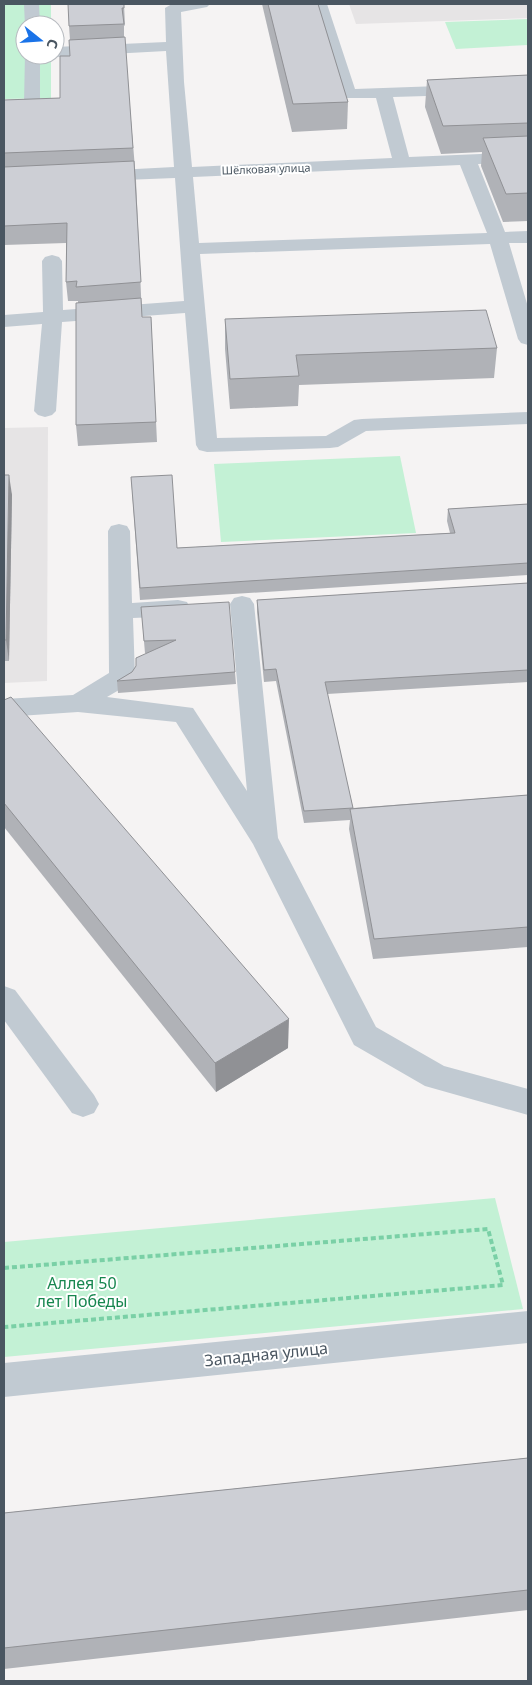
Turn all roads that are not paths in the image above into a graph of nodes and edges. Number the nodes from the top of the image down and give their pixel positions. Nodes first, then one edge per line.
1 (202, 4) edge
2 (319, 4) edge
3 (173, 46) junction
4 (65, 51) edge
5 (32, 65) edge
6 (528, 88) edge
7 (383, 93) junction
8 (4, 109) edge
9 (528, 157) edge
10 (467, 160) junction
11 (402, 163) junction
12 (182, 172) junction
13 (83, 176) edge
14 (528, 237) edge
15 (498, 238) junction
16 (191, 249) junction
17 (52, 261) dead end
18 (523, 305) edge
19 (194, 306) junction
20 (52, 317) junction
21 (4, 321) edge
22 (528, 339) edge
23 (45, 411) dead end
24 (528, 418) edge
25 (119, 531) dead end
26 (243, 604) dead end
27 (196, 607) edge
28 (122, 611) junction
29 (78, 703) junction
30 (4, 708) edge
31 (265, 840) junction
32 (4, 998) edge
33 (528, 1102) edge
34 (83, 1104) dead end
35 (528, 1327) edge
36 (4, 1380) edge

1 - 3 street
2 - 7 street
3 - 4 street
3 - 12 street
5 - 8 street
6 - 7 street
7 - 11 street
9 - 10 street, Шёлковая улица
10 - 11 street, Шёлковая улица
10 - 15 street
11 - 12 street, Шёлковая улица
12 - 13 street, Шёлковая улица
12 - 16 street
14 - 15 street
15 - 16 street
15 - 18 street
16 - 19 street
17 - 20 street
18 - 22 street
19 - 20 street
19 - 24 street
20 - 21 street
20 - 23 street
25 - 28 street
26 - 31 street
27 - 28 street
28 - 29 street
29 - 30 street
29 - 31 street
31 - 33 street
32 - 34 street
35 - 36 street, Западная улица

